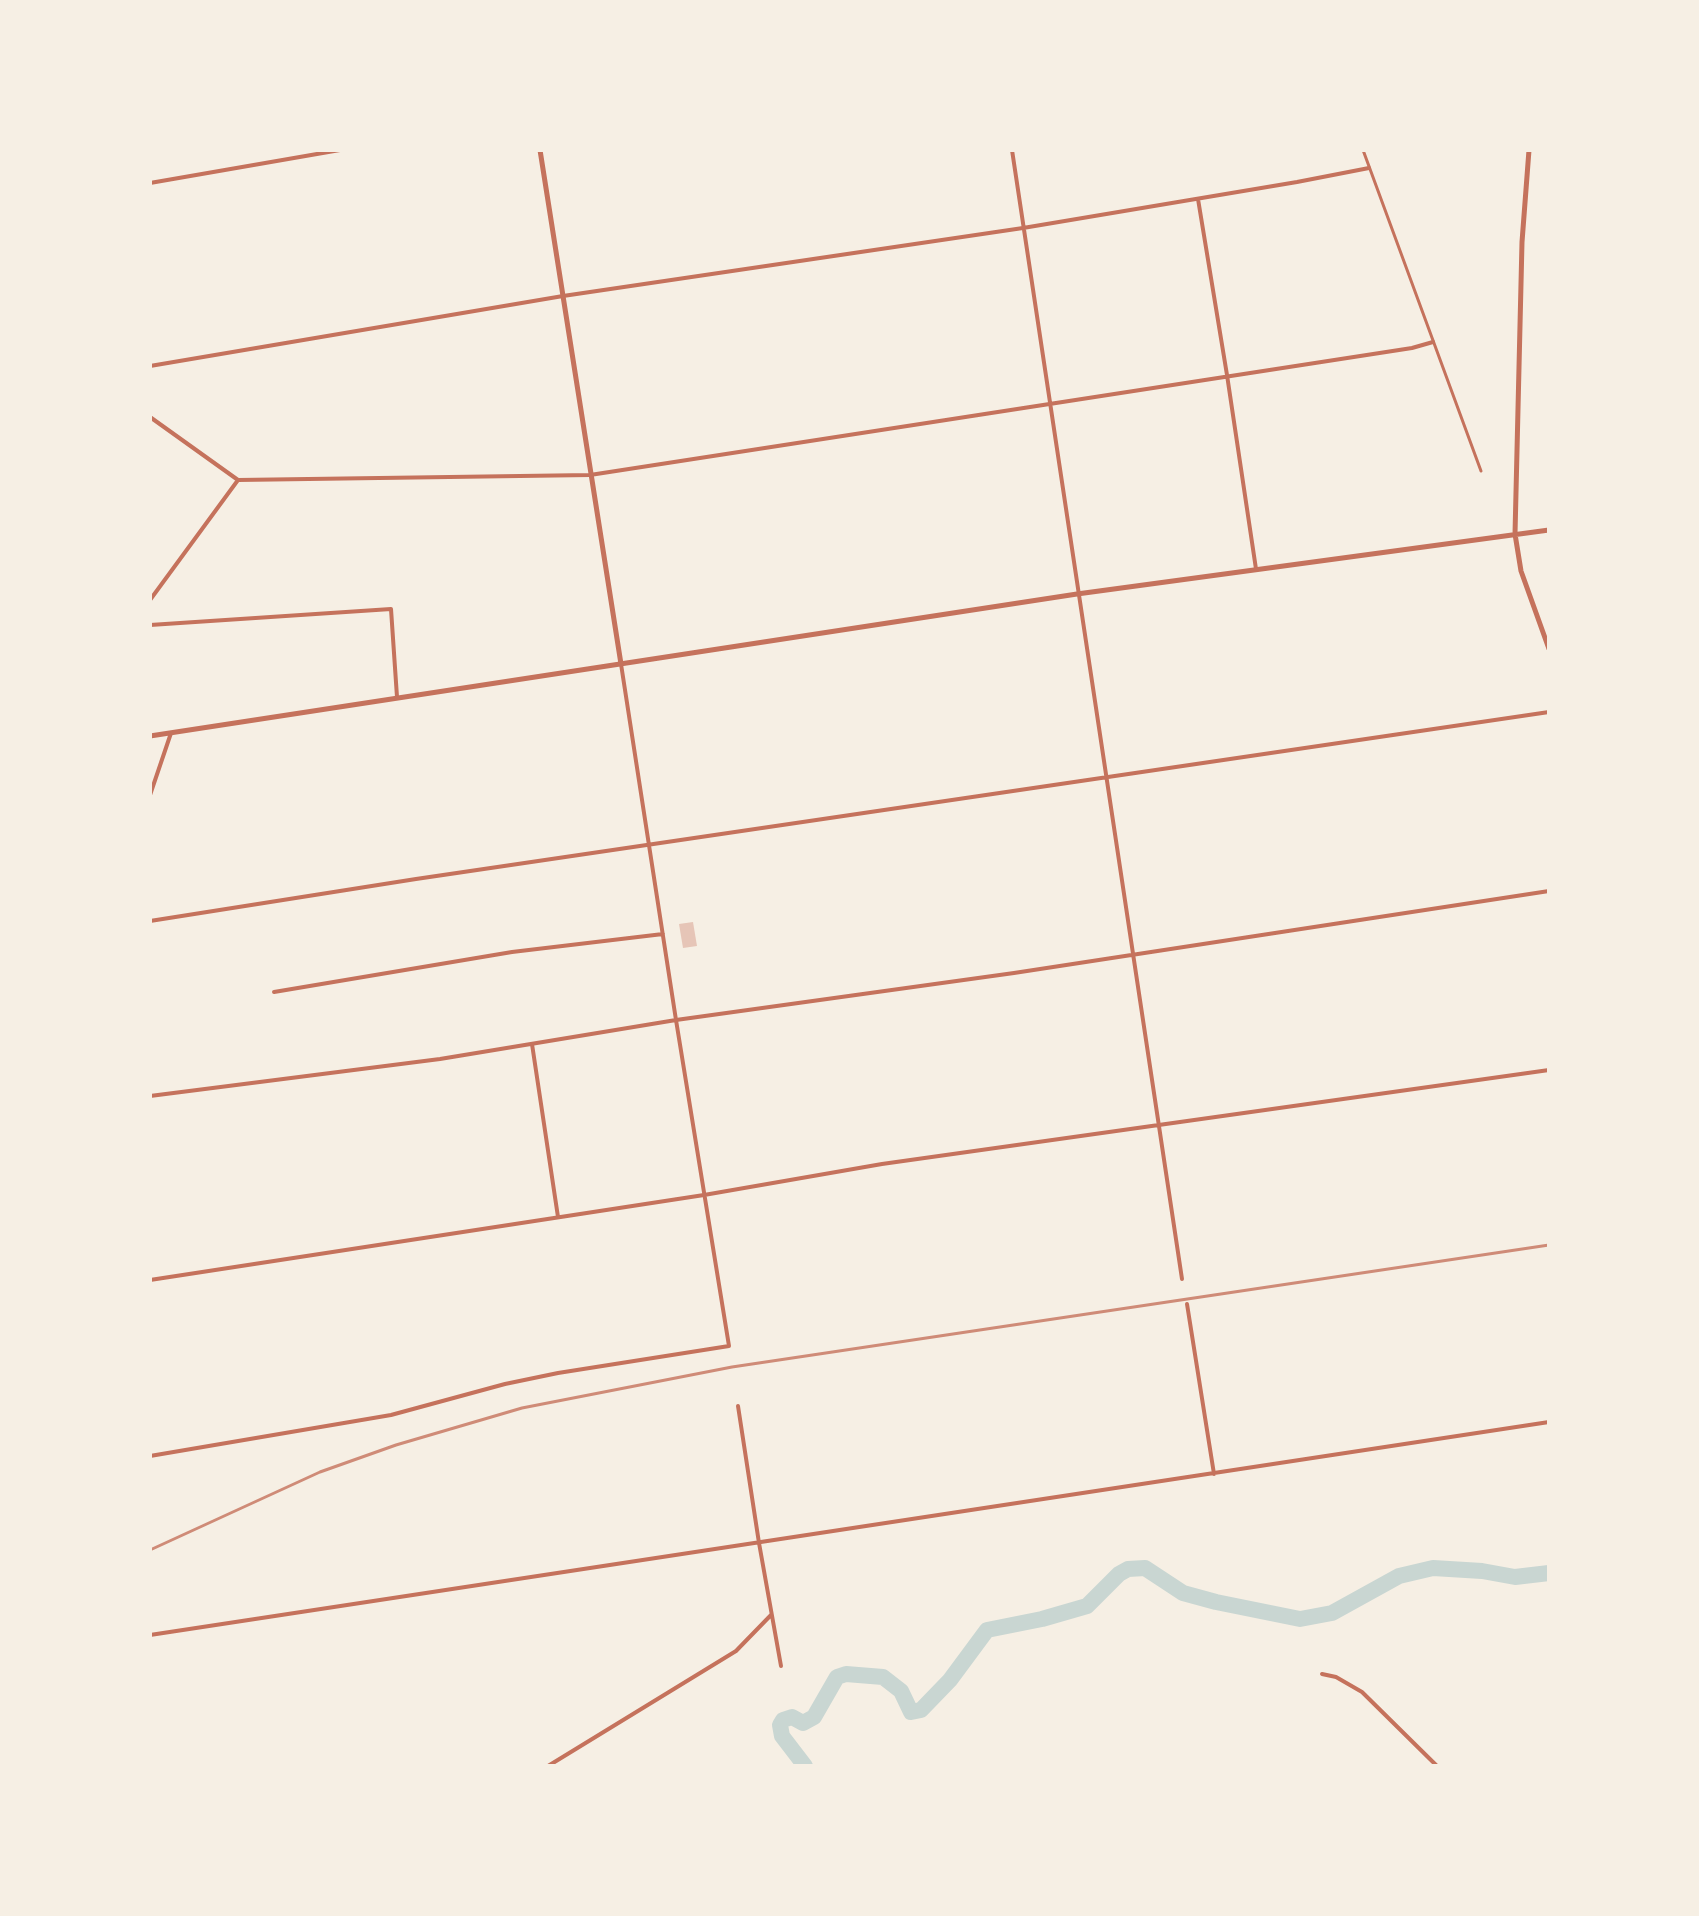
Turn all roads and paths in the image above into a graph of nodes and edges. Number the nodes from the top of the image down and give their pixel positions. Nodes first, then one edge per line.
1 (340, 150) edge
2 (540, 150) edge
3 (1012, 150) edge
4 (1363, 150) edge
5 (1529, 150) edge
6 (1369, 168) junction
7 (150, 183) edge
8 (1198, 199) junction
9 (1023, 228) junction
10 (563, 296) junction
11 (1433, 342) junction
12 (150, 366) edge
13 (1227, 375) junction
14 (1048, 403) junction
15 (150, 417) edge
16 (1481, 471) dead end
17 (590, 475) junction
18 (238, 480) junction
19 (1549, 530) edge
20 (1515, 534) junction
21 (1256, 569) junction
22 (1077, 594) junction
23 (150, 600) edge
24 (150, 625) edge
25 (1549, 649) edge
26 (621, 664) junction
27 (397, 698) junction
28 (1549, 712) edge
29 (171, 733) junction
30 (150, 736) edge
31 (1107, 779) junction
32 (150, 795) edge
33 (649, 845) junction
34 (1549, 891) edge
35 (150, 921) edge
36 (663, 934) junction
37 (1133, 955) junction
38 (274, 992) dead end
39 (676, 1020) junction
40 (532, 1044) junction
41 (1549, 1070) edge
42 (150, 1096) edge
43 (1158, 1126) junction
44 (704, 1195) junction
45 (558, 1217) junction
46 (1182, 1279) dead end
47 (150, 1280) edge
48 (1187, 1304) dead end
49 (738, 1406) dead end
50 (1549, 1422) edge
51 (150, 1456) edge
52 (1214, 1474) junction
53 (759, 1543) junction
54 (771, 1615) junction
55 (150, 1635) edge
56 (781, 1666) dead end
57 (1322, 1674) dead end
58 (548, 1766) edge
59 (1437, 1766) edge

1 - 7 street
2 - 10 street
3 - 9 street
4 - 6 street
5 - 20 street
6 - 8 street
6 - 11 street
8 - 9 street
8 - 13 street
9 - 10 street
9 - 14 street
10 - 12 street
10 - 17 street
11 - 13 street
11 - 16 street
13 - 14 street
13 - 21 street
14 - 17 street
14 - 22 street
15 - 18 street
17 - 18 street
17 - 26 street
18 - 23 street
19 - 20 street
20 - 21 street
20 - 25 street
21 - 22 street
22 - 26 street
22 - 31 street
24 - 27 street
26 - 27 street
26 - 33 street
27 - 29 street
28 - 31 street
29 - 30 street
29 - 32 street
31 - 33 street
31 - 37 street
33 - 35 street
33 - 36 street
34 - 37 street
36 - 38 street
36 - 39 street
37 - 39 street
37 - 43 street
39 - 40 street
39 - 44 street
40 - 42 street
40 - 45 street
41 - 43 street
43 - 44 street
43 - 46 street
44 - 45 street
44 - 51 street
45 - 47 street
48 - 52 street
49 - 53 street
50 - 52 street
52 - 53 street
53 - 54 street
53 - 55 street
54 - 56 street
54 - 58 street
57 - 59 street

